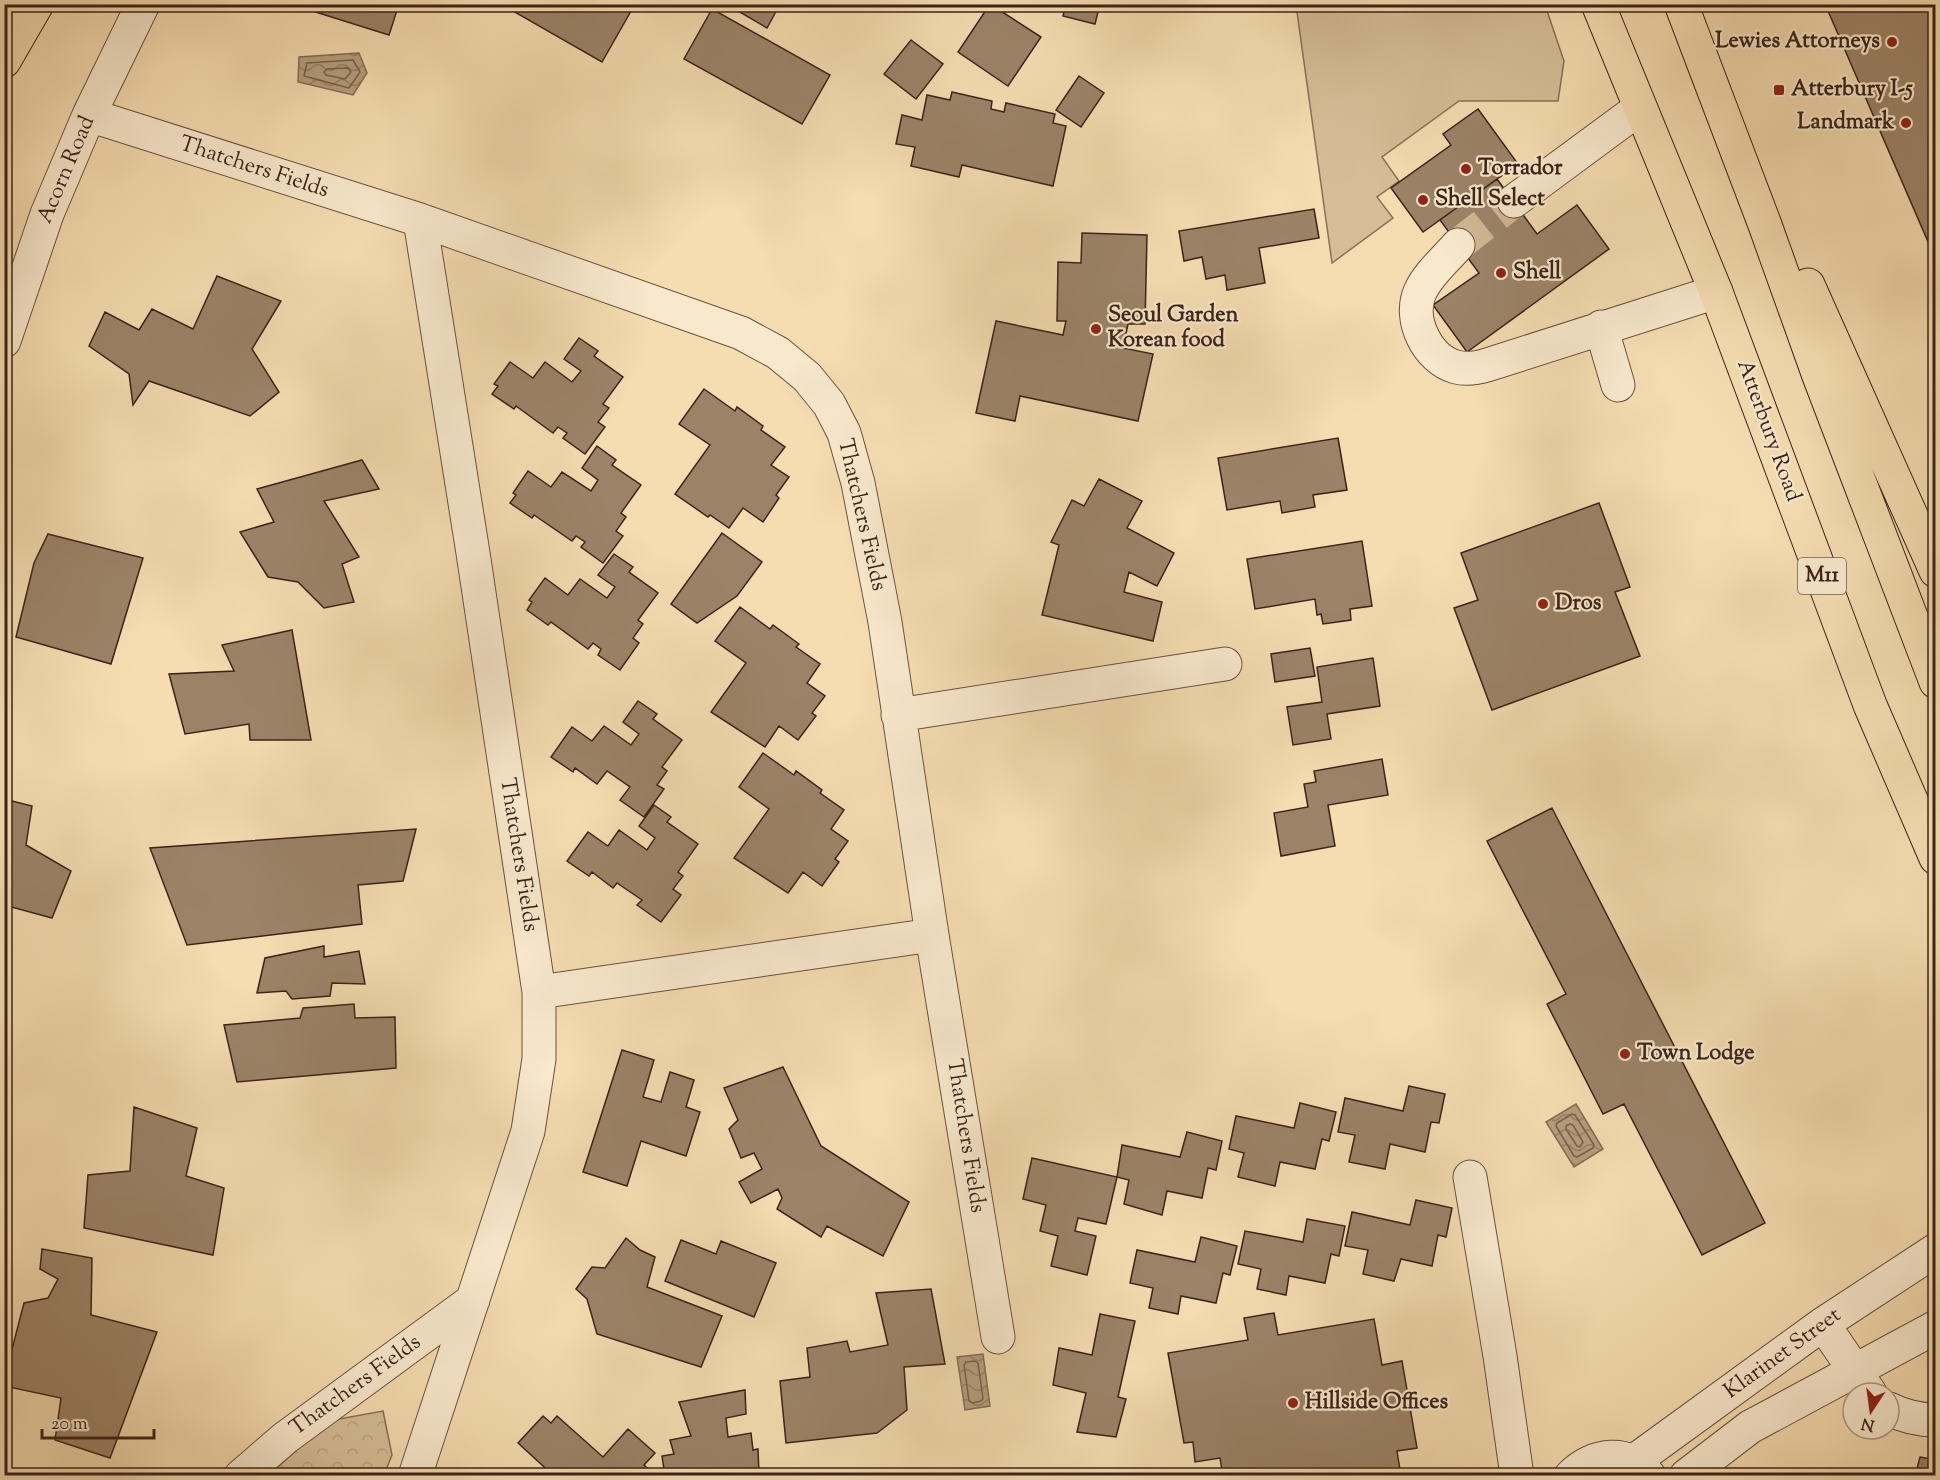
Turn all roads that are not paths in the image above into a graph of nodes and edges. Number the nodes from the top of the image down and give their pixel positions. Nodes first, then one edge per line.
1 (37, 4) edge
2 (143, 4) edge
3 (1598, 4) edge
4 (1681, 4) edge
5 (4, 61) edge
6 (1640, 108) junction
7 (89, 115) junction
8 (1514, 201) tunnel mouth
9 (420, 220) junction
10 (1766, 225) junction
11 (1458, 245) tunnel mouth
12 (1716, 292) junction
13 (1601, 327) junction
14 (4, 341) edge
15 (1618, 385) dead end
16 (1935, 571) edge
17 (1225, 664) dead end
18 (1935, 682) edge
19 (898, 715) junction
20 (1935, 858) edge
21 (932, 935) junction
22 (539, 992) junction
23 (1470, 1177) dead end
24 (1935, 1250) edge
25 (473, 1300) junction
26 (1823, 1324) junction
27 (1935, 1327) edge
28 (998, 1337) dead end
29 (1861, 1381) edge
30 (1863, 1381) edge
31 (1841, 1390) edge
32 (1901, 1414) edge
33 (1935, 1420) edge
34 (1641, 1469) edge
35 (241, 1476) edge
36 (415, 1476) edge
37 (1517, 1476) edge
38 (1571, 1476) edge
39 (1686, 1476) edge

1 - 5 main road
2 - 7 street, Acorn Road
3 - 6 main road, Atterbury Road / M11
4 - 10 main road
6 - 8 street
6 - 12 main road, Atterbury Road / M11
7 - 9 street, Thatchers Fields
7 - 14 street, Acorn Road
9 - 19 street, Thatchers Fields
9 - 22 street, Thatchers Fields
10 - 16 main road
10 - 18 main road
11 - 13 street
12 - 13 street
12 - 20 main road, Atterbury Road / M11
13 - 15 street
17 - 19 street
19 - 21 street, Thatchers Fields
21 - 22 street
21 - 28 street, Thatchers Fields
22 - 25 street, Thatchers Fields
23 - 37 street
24 - 26 street, Klarinet Street
25 - 35 street, Thatchers Fields
25 - 36 street, Thatchers Fields
26 - 29 street
26 - 34 street, Klarinet Street
27 - 30 street, Klarinet Street
31 - 39 street, Klarinet Street
32 - 33 street
34 - 38 street

